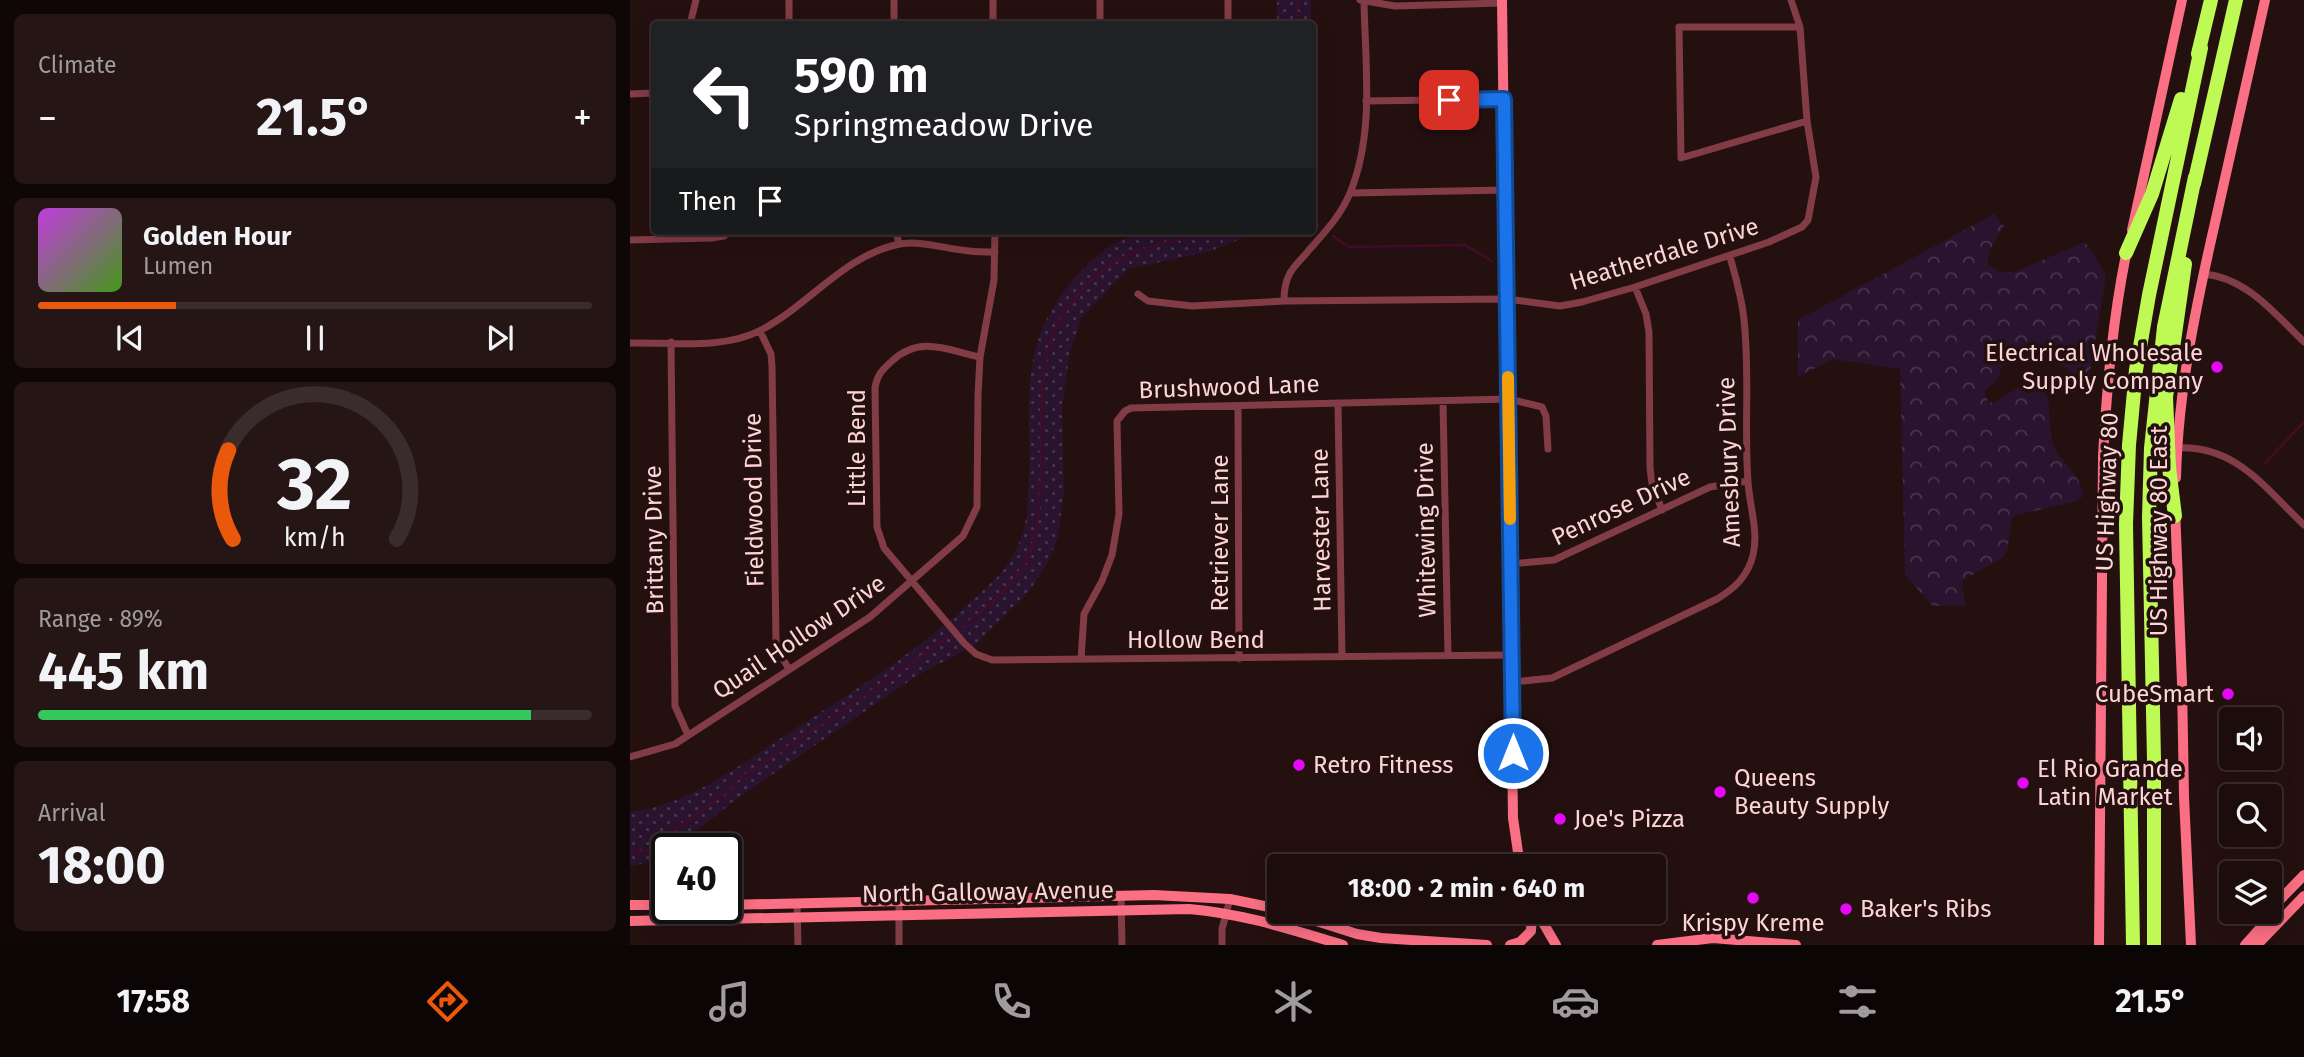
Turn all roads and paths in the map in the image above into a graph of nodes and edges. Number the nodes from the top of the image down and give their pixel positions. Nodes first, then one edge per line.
1 (696, 0) edge
2 (789, 0) edge
3 (894, 0) edge
4 (993, 0) edge
5 (1100, 0) edge
6 (1228, 0) edge
7 (1362, 0) edge
8 (1791, 0) edge
9 (2182, 0) edge
10 (2211, 0) edge
11 (2236, 0) edge
12 (2264, 0) edge
13 (1503, 1) edge
14 (1441, 2) edge
15 (691, 21) edge
16 (789, 21) edge
17 (894, 21) edge
18 (993, 21) edge
19 (1100, 21) edge
20 (1228, 21) edge
21 (1800, 27) junction
22 (2201, 48) junction
23 (651, 93) edge
24 (630, 94) edge
25 (1504, 99) junction
26 (1366, 102) junction
27 (1807, 121) junction
28 (2194, 177) junction
29 (1506, 190) junction
30 (1350, 193) junction
31 (725, 235) edge
32 (897, 235) edge
33 (995, 235) edge
34 (630, 240) edge
35 (899, 244) junction
36 (995, 252) junction
37 (2126, 253) junction
38 (1730, 257) junction
39 (2203, 274) junction
40 (1635, 287) junction
41 (1138, 294) dead end
42 (1507, 299) junction
43 (1284, 301) junction
44 (760, 331) junction
45 (671, 342) junction
46 (2304, 342) edge
47 (630, 343) edge
48 (981, 357) junction
49 (1508, 399) junction
50 (1443, 402) junction
51 (1338, 403) junction
52 (1238, 406) junction
53 (2177, 448) junction
54 (1548, 449) dead end
55 (1748, 481) junction
56 (1662, 510) junction
57 (2175, 516) junction
58 (2304, 525) edge
59 (1511, 564) junction
60 (913, 582) junction
61 (1513, 655) junction
62 (1448, 656) junction
63 (1342, 657) junction
64 (1082, 659) junction
65 (1239, 659) junction
66 (789, 669) junction
67 (1513, 682) junction
68 (688, 734) junction
69 (630, 757) edge
70 (1518, 854) edge
71 (2304, 875) edge
72 (1121, 896) junction
73 (2304, 896) edge
74 (2282, 898) edge
75 (1230, 899) junction
76 (899, 900) junction
77 (630, 905) edge
78 (651, 905) edge
79 (742, 905) edge
80 (797, 905) junction
81 (1267, 907) edge
82 (1122, 911) junction
83 (1226, 912) junction
84 (900, 915) junction
85 (798, 917) junction
86 (630, 921) edge
87 (1325, 924) edge
88 (1532, 924) edge
89 (1542, 924) edge
90 (2256, 924) edge
91 (2264, 924) edge
92 (1331, 926) junction
93 (1326, 940) junction
94 (2191, 944) edge
95 (798, 945) edge
96 (899, 945) edge
97 (1122, 945) edge
98 (1222, 945) edge
99 (1343, 945) edge
100 (1487, 945) edge
101 (1510, 945) edge
102 (1556, 945) edge
103 (1657, 945) edge
104 (1793, 945) edge
105 (2099, 945) edge
106 (2133, 945) edge
107 (2154, 945) edge
108 (2236, 945) edge
109 (2245, 945) edge
110 (2257, 945) edge

1 - 15 street
2 - 16 street
3 - 17 street
4 - 18 street
5 - 19 street
6 - 20 street
7 - 14 street
7 - 26 street
8 - 21 street, Heatherdale Drive
9 - 37 main road
10 - 22 highway
11 - 28 highway
12 - 39 main road, US Highway 80 East
13 - 14 street
13 - 25 main road
21 - 27 street, Heatherdale Drive
21 - 27 street
22 - 37 highway
22 - 106 highway, US Highway 80
23 - 24 street
25 - 26 street
25 - 29 main road
26 - 30 street
27 - 38 street, Heatherdale Drive
28 - 57 highway
28 - 107 highway, US Highway 80
29 - 30 street
29 - 42 main road
30 - 43 street
31 - 34 street
32 - 35 street
33 - 36 street, Quail Hollow Drive
35 - 36 street
35 - 44 street
36 - 48 street, Quail Hollow Drive
37 - 105 main road
38 - 40 street, Heatherdale Drive
38 - 55 street, Amesbury Drive
39 - 46 street
39 - 53 main road, US Highway 80 East
40 - 42 street, Heatherdale Drive
40 - 56 street
41 - 43 street, Heatherdale Drive
42 - 43 street, Heatherdale Drive
42 - 49 main road
44 - 45 street
44 - 66 street, Fieldwood Drive
45 - 47 street
45 - 68 street, Brittany Drive
48 - 60 street, Quail Hollow Drive
48 - 60 street, Little Bend
49 - 50 street, Brushwood Lane
49 - 54 street, Brushwood Lane
49 - 59 main road
50 - 51 street, Brushwood Lane
50 - 62 street, Whitewing Drive
51 - 52 street, Brushwood Lane
51 - 63 street, Harvester Lane
52 - 64 street, Brushwood Lane
52 - 65 street, Retriever Lane
53 - 57 main road, US Highway 80 East
53 - 58 street
55 - 56 street, Penrose Drive
55 - 67 street, Amesbury Drive
56 - 59 street, Penrose Drive
57 - 94 main road, US Highway 80 East
59 - 61 main road
60 - 64 street, Hollow Bend
60 - 66 street, Quail Hollow Drive
61 - 62 street, Hollow Bend
61 - 67 main road
62 - 63 street, Hollow Bend
63 - 65 street, Hollow Bend
64 - 65 street, Hollow Bend
66 - 68 street, Quail Hollow Drive
67 - 70 main road
68 - 69 street, Quail Hollow Drive
71 - 74 main road
72 - 75 main road, North Galloway Avenue
72 - 76 main road, North Galloway Avenue
72 - 82 street
73 - 110 main road
75 - 81 main road, North Galloway Avenue
75 - 83 street
76 - 80 main road, North Galloway Avenue
76 - 84 street
77 - 78 main road
79 - 80 main road, North Galloway Avenue
80 - 85 street
82 - 83 main road, North Galloway Avenue
82 - 84 main road, North Galloway Avenue
82 - 97 street
83 - 93 main road, North Galloway Avenue
83 - 98 street
84 - 85 main road, North Galloway Avenue
84 - 96 street
85 - 86 main road, North Galloway Avenue
85 - 95 street
87 - 92 main road
88 - 101 main road
89 - 102 main road
90 - 108 main road
91 - 109 main road
92 - 93 main road
92 - 100 main road
93 - 99 main road, North Galloway Avenue
103 - 104 main road

